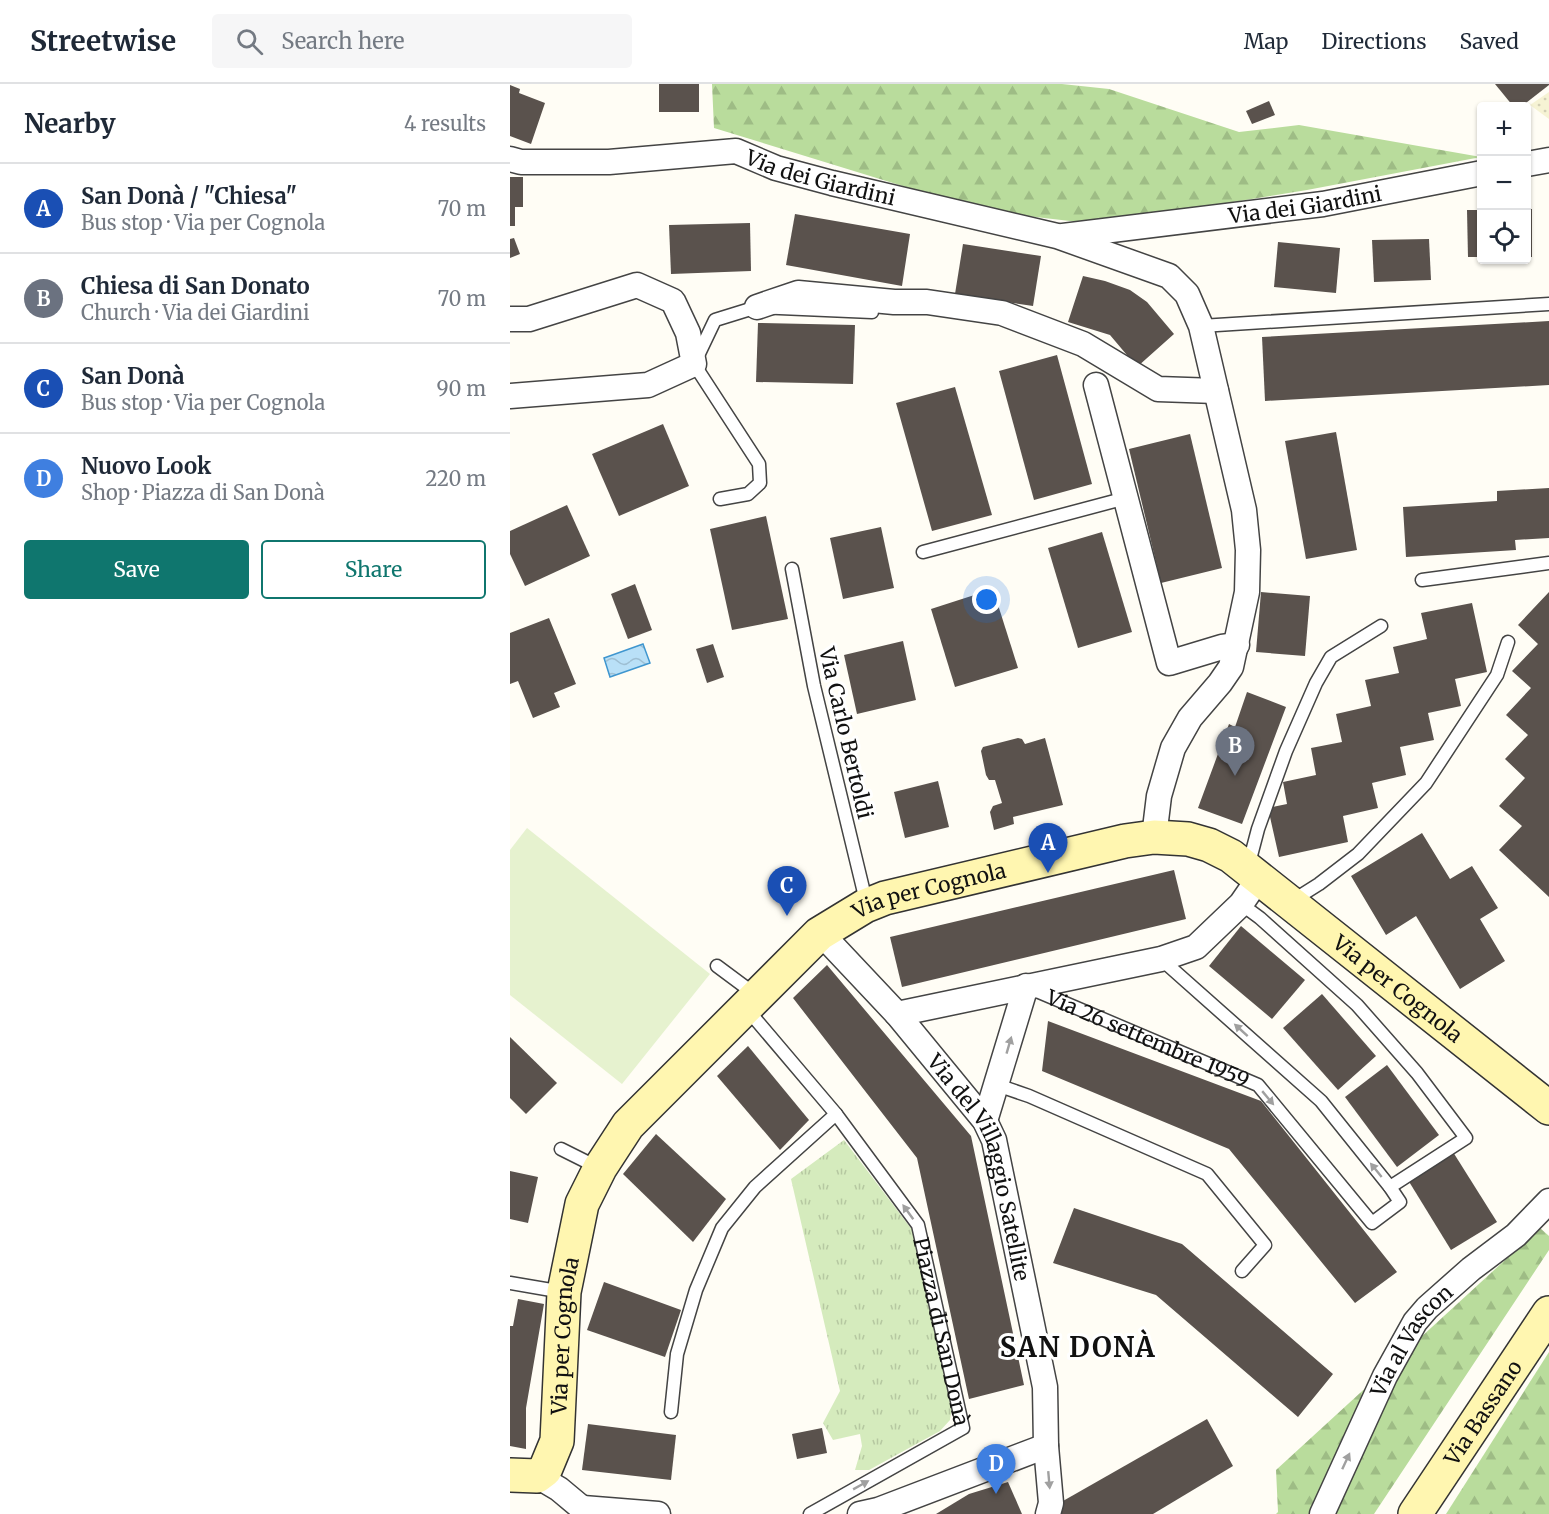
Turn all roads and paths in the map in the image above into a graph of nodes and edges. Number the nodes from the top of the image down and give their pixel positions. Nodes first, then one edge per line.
1 (510, 159) edge
2 (1549, 159) edge
3 (1531, 163) edge
4 (1477, 174) edge
5 (1057, 236) junction
6 (1549, 304) edge
7 (757, 307) junction
8 (872, 312) dead end
9 (510, 319) edge
10 (1201, 326) junction
11 (694, 364) junction
12 (1096, 385) dead end
13 (1216, 391) junction
14 (510, 396) edge
15 (1126, 498) junction
16 (720, 499) dead end
17 (923, 552) dead end
18 (1549, 563) edge
19 (792, 569) dead end
20 (1422, 580) dead end
21 (1381, 626) dead end
22 (1508, 642) dead end
23 (1238, 645) junction
24 (1154, 837) junction
25 (1253, 873) junction
26 (1291, 902) junction
27 (1241, 904) junction
28 (867, 905) junction
29 (819, 934) junction
30 (1161, 959) junction
31 (717, 966) dead end
32 (1026, 986) junction
33 (752, 1002) junction
34 (897, 1014) junction
35 (997, 1085) junction
36 (1548, 1106) edge
37 (836, 1114) junction
38 (985, 1121) junction
39 (561, 1149) dead end
40 (600, 1168) junction
41 (1390, 1187) junction
42 (1549, 1201) edge
43 (1242, 1271) dead end
44 (510, 1283) edge
45 (564, 1292) junction
46 (1549, 1313) edge
47 (671, 1412) dead end
48 (1046, 1446) junction
49 (524, 1476) edge
50 (586, 1511) edge
51 (658, 1514) edge
52 (810, 1514) edge
53 (860, 1514) edge
54 (1048, 1514) edge
55 (1322, 1514) edge
56 (1415, 1514) edge

1 - 5 street, Via dei Giardini
2 - 3 street
4 - 5 street, Via dei Giardini
5 - 10 street, Via dei Giardini
6 - 10 lane
7 - 8 lane
7 - 11 lane
7 - 13 street
9 - 11 street
10 - 13 street, Via dei Giardini
11 - 14 street
11 - 16 lane
12 - 15 street
13 - 23 street, Via dei Giardini
15 - 17 lane
15 - 23 street
18 - 20 lane
19 - 28 lane, Via Carlo Bertoldi
21 - 25 lane
22 - 26 lane
23 - 24 street, Via dei Giardini
24 - 25 main road, Via per Cognola
24 - 28 main road, Via per Cognola
25 - 26 main road, Via per Cognola
25 - 27 street, Via 26 settembre 1959
26 - 36 main road, Via per Cognola
27 - 30 street, Via 26 settembre 1959
27 - 41 lane
28 - 29 main road, Via per Cognola
29 - 33 main road, Via per Cognola
29 - 34 street, Via del Villaggio Satellite
30 - 32 street, Via 26 settembre 1959
41 -> 30 lane, Via 26 settembre 1959
31 - 33 lane
32 - 34 street, Via 26 settembre 1959
35 -> 32 street
32 -> 41 lane, Via 26 settembre 1959
33 - 37 lane
33 - 40 main road, Via per Cognola
34 - 38 street, Via del Villaggio Satellite
35 - 38 street
35 - 43 lane
37 - 47 lane
52 -> 37 lane, Piazza di San Donà
38 - 48 street, Via del Villaggio Satellite
39 - 40 lane
40 - 45 main road, Via per Cognola
55 -> 42 street, Via al Vascon
44 - 45 lane
45 - 49 main road, Via per Cognola
46 - 56 main road, Via Bassano
48 - 53 street
48 -> 54 street, Via del Villaggio Satellite
49 - 50 street
50 - 51 street

